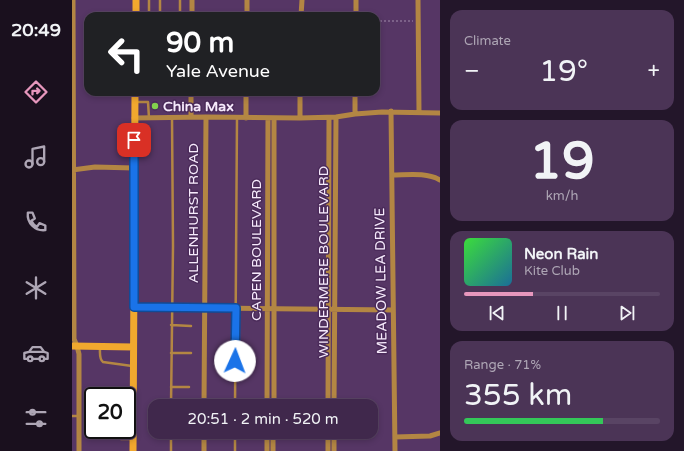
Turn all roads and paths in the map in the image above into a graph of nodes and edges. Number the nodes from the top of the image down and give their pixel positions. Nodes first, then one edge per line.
1 (73, 0) edge
2 (136, 0) edge
3 (149, 0) edge
4 (160, 0) edge
5 (180, 0) edge
6 (192, 0) edge
7 (247, 0) edge
8 (302, 0) edge
9 (356, 0) edge
10 (418, 0) edge
11 (136, 12) edge
12 (149, 12) edge
13 (160, 12) edge
14 (180, 12) edge
15 (192, 12) edge
16 (247, 12) edge
17 (301, 12) edge
18 (356, 12) edge
19 (415, 21) dead end
20 (380, 22) edge
21 (135, 96) edge
22 (191, 96) edge
23 (246, 96) edge
24 (300, 96) edge
25 (355, 96) edge
26 (134, 102) junction
27 (391, 112) junction
28 (419, 112) junction
29 (440, 113) edge
30 (355, 114) junction
31 (172, 117) junction
32 (191, 117) junction
33 (206, 117) junction
34 (336, 117) junction
35 (134, 118) junction
36 (149, 118) junction
37 (237, 118) junction
38 (246, 118) junction
39 (268, 118) junction
40 (274, 118) junction
41 (300, 118) junction
42 (329, 118) junction
43 (134, 168) junction
44 (73, 170) edge
45 (392, 175) junction
46 (440, 180) edge
47 (329, 186) junction
48 (336, 186) junction
49 (268, 214) junction
50 (274, 214) junction
51 (335, 243) junction
52 (328, 244) junction
53 (134, 307) junction
54 (172, 307) junction
55 (204, 308) junction
56 (236, 308) junction
57 (268, 308) junction
58 (274, 308) junction
59 (328, 309) junction
60 (335, 309) junction
61 (393, 310) junction
62 (172, 325) junction
63 (191, 326) dead end
64 (74, 346) edge
65 (100, 346) junction
66 (133, 347) junction
67 (171, 353) junction
68 (191, 353) dead end
69 (133, 367) junction
70 (334, 377) junction
71 (328, 378) junction
72 (132, 387) edge
73 (171, 387) junction
74 (189, 387) dead end
75 (171, 399) edge
76 (204, 399) edge
77 (235, 399) edge
78 (267, 399) edge
79 (274, 399) edge
80 (328, 399) edge
81 (334, 399) edge
82 (72, 416) edge
83 (79, 416) junction
84 (440, 433) edge
85 (395, 437) junction
86 (133, 439) edge
87 (171, 439) edge
88 (204, 439) edge
89 (235, 439) edge
90 (267, 439) edge
91 (273, 439) edge
92 (331, 439) joint
93 (79, 451) edge
94 (133, 451) edge
95 (171, 451) edge
96 (204, 451) edge
97 (235, 451) edge
98 (267, 451) edge
99 (273, 451) edge
100 (328, 451) edge
101 (334, 451) edge
102 (395, 451) edge

1 - 44 street
2 - 11 main road
3 - 12 lane
4 - 13 lane
5 - 14 lane
6 - 15 street
7 - 16 street
8 - 17 street
9 - 18 street
10 - 28 street
19 - 20 path
21 - 26 main road
22 - 32 street
23 - 38 street
24 - 41 street
25 - 30 street
26 - 35 main road
26 - 36 lane
27 - 28 street
27 - 30 street
27 - 45 street, MEADOW LEA DRIVE
28 - 29 street
30 - 34 street
31 - 32 street
31 - 36 street
31 - 54 lane
32 - 33 street
33 - 37 street
33 - 55 street, ALLENHURST ROAD
34 - 42 street
34 - 48 street, WINDERMERE BOULEVARD
35 - 36 street
35 - 43 main road
37 - 38 street
37 - 56 lane
38 - 39 street
39 - 40 street
39 - 49 street, CAPEN BOULEVARD
40 - 41 street
40 - 50 street, CAPEN BOULEVARD
41 - 42 street
42 - 47 street, WINDERMERE BOULEVARD
43 - 44 street
43 - 53 main road
44 - 64 street
45 - 46 street
45 - 61 street, MEADOW LEA DRIVE
47 - 48 lane
47 - 52 street, WINDERMERE BOULEVARD
48 - 51 street, WINDERMERE BOULEVARD
49 - 50 lane
49 - 57 street, CAPEN BOULEVARD
50 - 58 street, CAPEN BOULEVARD
51 - 52 lane
51 - 60 street, WINDERMERE BOULEVARD
52 - 59 street, WINDERMERE BOULEVARD
53 - 54 street
53 - 66 main road
54 - 55 street
54 - 62 lane
55 - 56 street
55 - 76 street, ALLENHURST ROAD
56 - 57 street
56 - 77 lane
57 - 58 street
57 - 78 street, CAPEN BOULEVARD
58 - 59 street
58 - 79 street, CAPEN BOULEVARD
59 - 60 street
59 - 71 street, WINDERMERE BOULEVARD
60 - 61 street
60 - 70 street, WINDERMERE BOULEVARD
61 - 85 street, MEADOW LEA DRIVE
62 - 63 lane
62 - 67 lane
64 - 65 main road
64 - 83 street
65 - 66 main road
65 - 69 lane
66 - 69 main road
67 - 68 lane
67 - 73 lane
69 - 72 main road
70 - 71 lane
70 - 81 street, WINDERMERE BOULEVARD
71 - 80 street, WINDERMERE BOULEVARD
73 - 74 lane
73 - 75 lane
82 - 83 lane
83 - 93 street
84 - 85 street
85 - 102 street, MEADOW LEA DRIVE
86 - 94 main road
87 - 95 lane
88 - 96 street
89 - 97 lane
90 - 98 street
91 - 99 street
92 - 100 street
92 - 101 street

